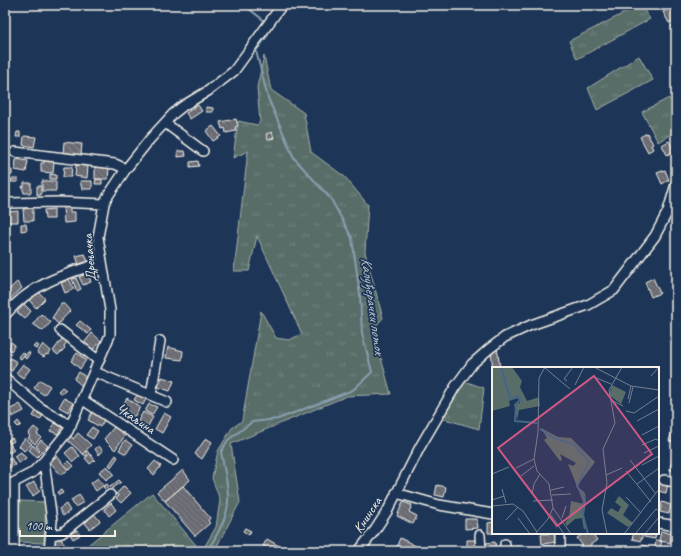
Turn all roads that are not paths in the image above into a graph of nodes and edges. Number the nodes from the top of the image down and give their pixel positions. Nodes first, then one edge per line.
1 (282, 5) edge
2 (165, 124) junction
3 (203, 151) dead end
4 (15, 152) dead end
5 (126, 169) junction
6 (676, 184) edge
7 (10, 203) dead end
8 (104, 204) junction
9 (101, 263) junction
10 (5, 315) edge
11 (60, 330) dead end
12 (160, 341) dead end
13 (99, 361) junction
14 (95, 372) junction
15 (5, 378) edge
16 (151, 395) junction
17 (83, 400) junction
18 (167, 402) dead end
19 (71, 426) junction
20 (173, 460) dead end
21 (44, 461) junction
22 (664, 480) dead end
23 (676, 482) edge
24 (9, 486) edge
25 (396, 493) junction
26 (110, 495) dead end
27 (492, 514) edge
28 (659, 522) edge
29 (676, 526) edge
30 (560, 534) edge
31 (51, 535) junction
32 (480, 535) dead end
33 (14, 551) edge
34 (49, 551) edge
35 (359, 551) edge
36 (481, 551) edge
37 (560, 551) edge

1 - 2 street, Дрењачка
2 - 3 street
2 - 5 street, Дрењачка
4 - 5 street
5 - 8 street, Дрењачка
6 - 25 street, Книнска
7 - 8 street
8 - 9 street, Дрењачка
9 - 10 street
9 - 13 street, Дрењачка
11 - 13 street
12 - 16 street
13 - 14 street, Дрењачка
14 - 16 street
14 - 17 street, Дрењачка
15 - 19 street
16 - 18 street
17 - 19 street, Дрењачка
17 - 20 street, Чкаљина
19 - 21 street, Дрењачка
21 - 24 street, Дрењачка
21 - 31 street
22 - 23 street
24 - 33 street
25 - 27 street
25 - 35 street, Книнска
26 - 31 street
28 - 29 street
30 - 37 street
31 - 34 street
32 - 36 street

